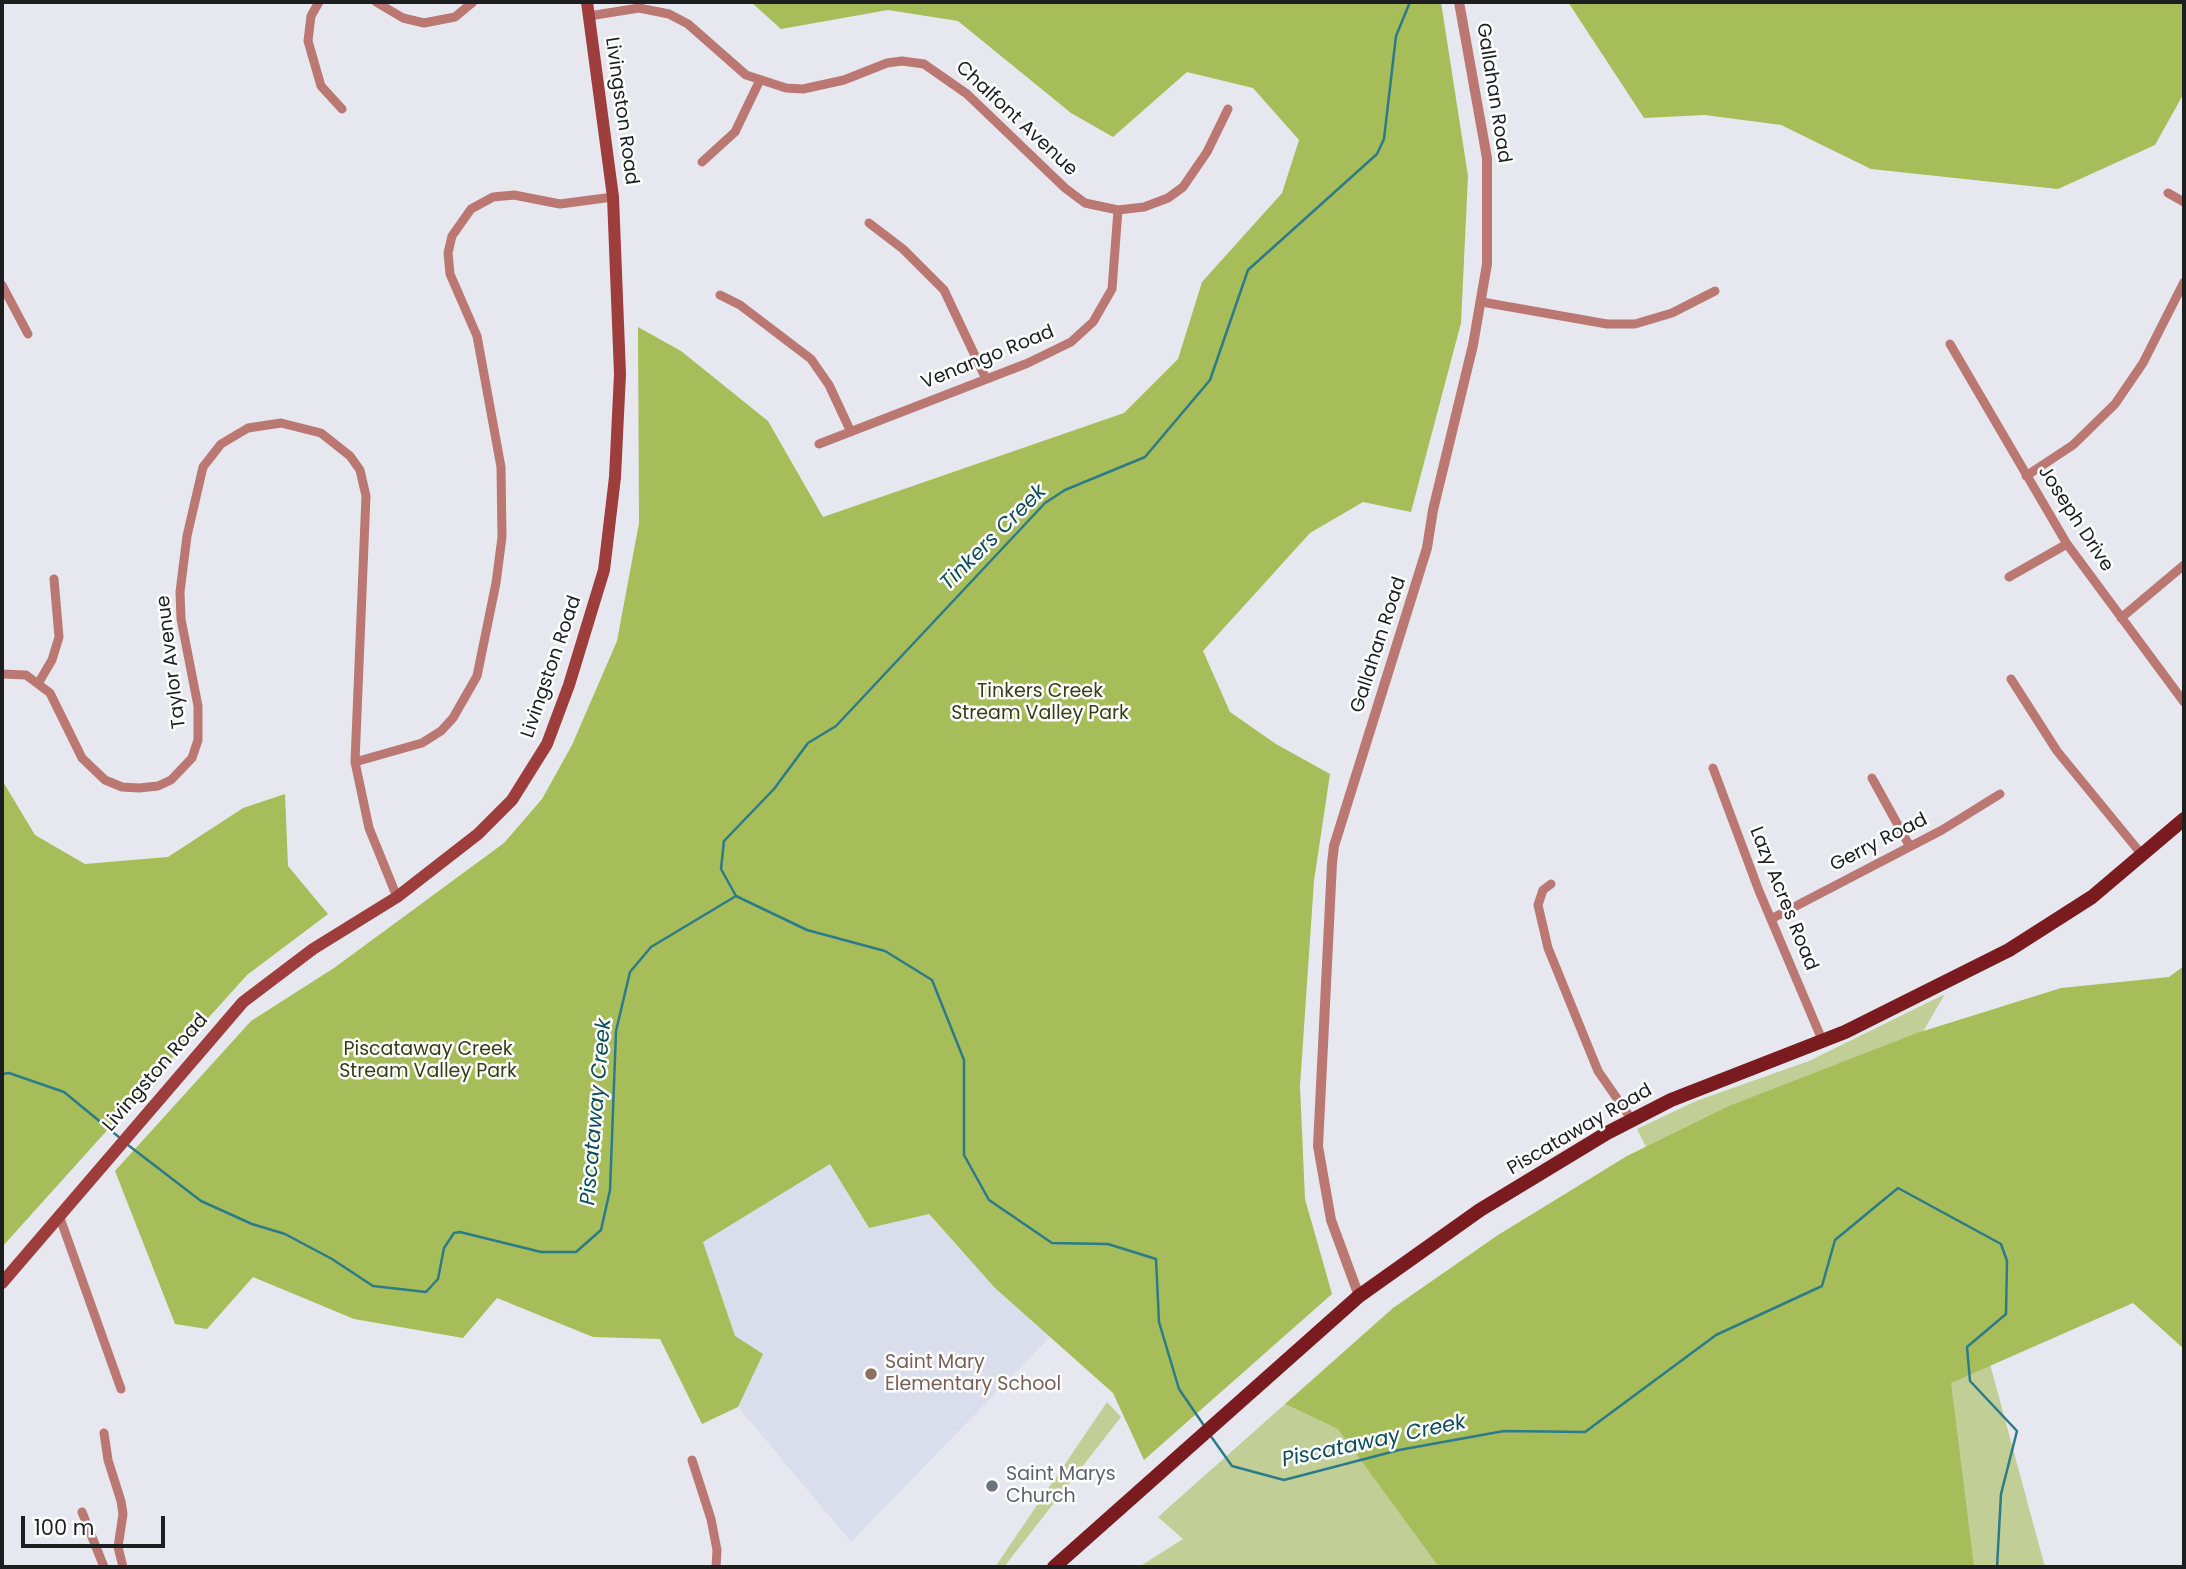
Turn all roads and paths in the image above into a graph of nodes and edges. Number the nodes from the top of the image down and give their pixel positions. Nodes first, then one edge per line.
1 (319, 2) edge
2 (376, 2) edge
3 (473, 2) edge
4 (587, 2) edge
5 (1460, 3) edge
6 (589, 16) junction
7 (759, 82) junction
8 (342, 109) dead end
9 (1228, 109) dead end
10 (702, 162) dead end
11 (2168, 193) dead end
12 (614, 197) junction
13 (2184, 202) edge
14 (1118, 211) junction
15 (869, 223) dead end
16 (2184, 282) edge
17 (2, 285) edge
18 (1715, 291) dead end
19 (720, 295) dead end
20 (1482, 302) junction
21 (28, 334) dead end
22 (1950, 344) dead end
23 (986, 379) junction
24 (851, 432) junction
25 (819, 444) dead end
26 (2026, 476) junction
27 (2067, 544) junction
28 (2184, 565) edge
29 (2009, 576) dead end
30 (54, 579) dead end
31 (2121, 618) junction
32 (2, 674) edge
33 (2011, 679) dead end
34 (39, 682) junction
35 (2184, 702) edge
36 (355, 762) junction
37 (1713, 768) dead end
38 (1872, 778) dead end
39 (2000, 794) dead end
40 (2184, 819) edge
41 (1909, 845) junction
42 (2143, 856) junction
43 (1551, 884) dead end
44 (397, 897) junction
45 (1771, 919) junction
46 (1822, 1042) junction
47 (1632, 1120) junction
48 (60, 1217) junction
49 (2, 1283) edge
50 (1359, 1296) junction
51 (121, 1389) dead end
52 (104, 1433) dead end
53 (692, 1460) dead end
54 (82, 1512) dead end
55 (104, 1567) edge
56 (123, 1567) edge
57 (716, 1567) edge
58 (1054, 1567) edge

1 - 8 street
2 - 3 street
4 - 6 main road, Livingston Road
5 - 20 street, Gallahan Road
6 - 7 street, Chalfont Avenue
6 - 12 main road, Livingston Road
7 - 10 street
7 - 14 street, Chalfont Avenue
9 - 14 street, Chalfont Avenue
11 - 13 street
12 - 36 street
12 - 44 main road, Livingston Road
14 - 23 street, Venango Road
15 - 23 street
16 - 26 street
17 - 21 street
18 - 20 street
19 - 24 street
20 - 50 street, Gallahan Road
22 - 26 street, Joseph Drive
23 - 24 street, Venango Road
24 - 25 street, Venango Road
26 - 27 street, Joseph Drive
27 - 29 street
27 - 31 street, Joseph Drive
28 - 31 street
30 - 34 street
31 - 35 street, Joseph Drive
32 - 34 street
33 - 42 street
34 - 36 street, Taylor Avenue
36 - 44 street, Taylor Avenue
37 - 45 street, Lazy Acres Road
38 - 41 street
39 - 41 street, Gerry Road
40 - 42 main road, Piscataway Road
41 - 45 street, Gerry Road
42 - 46 main road, Piscataway Road
43 - 47 street
44 - 48 main road, Livingston Road
45 - 46 street, Lazy Acres Road
46 - 47 main road, Piscataway Road
47 - 50 main road, Piscataway Road
48 - 49 main road, Livingston Road
48 - 51 street
50 - 58 main road, Piscataway Road
52 - 56 street
53 - 57 street
54 - 55 street

